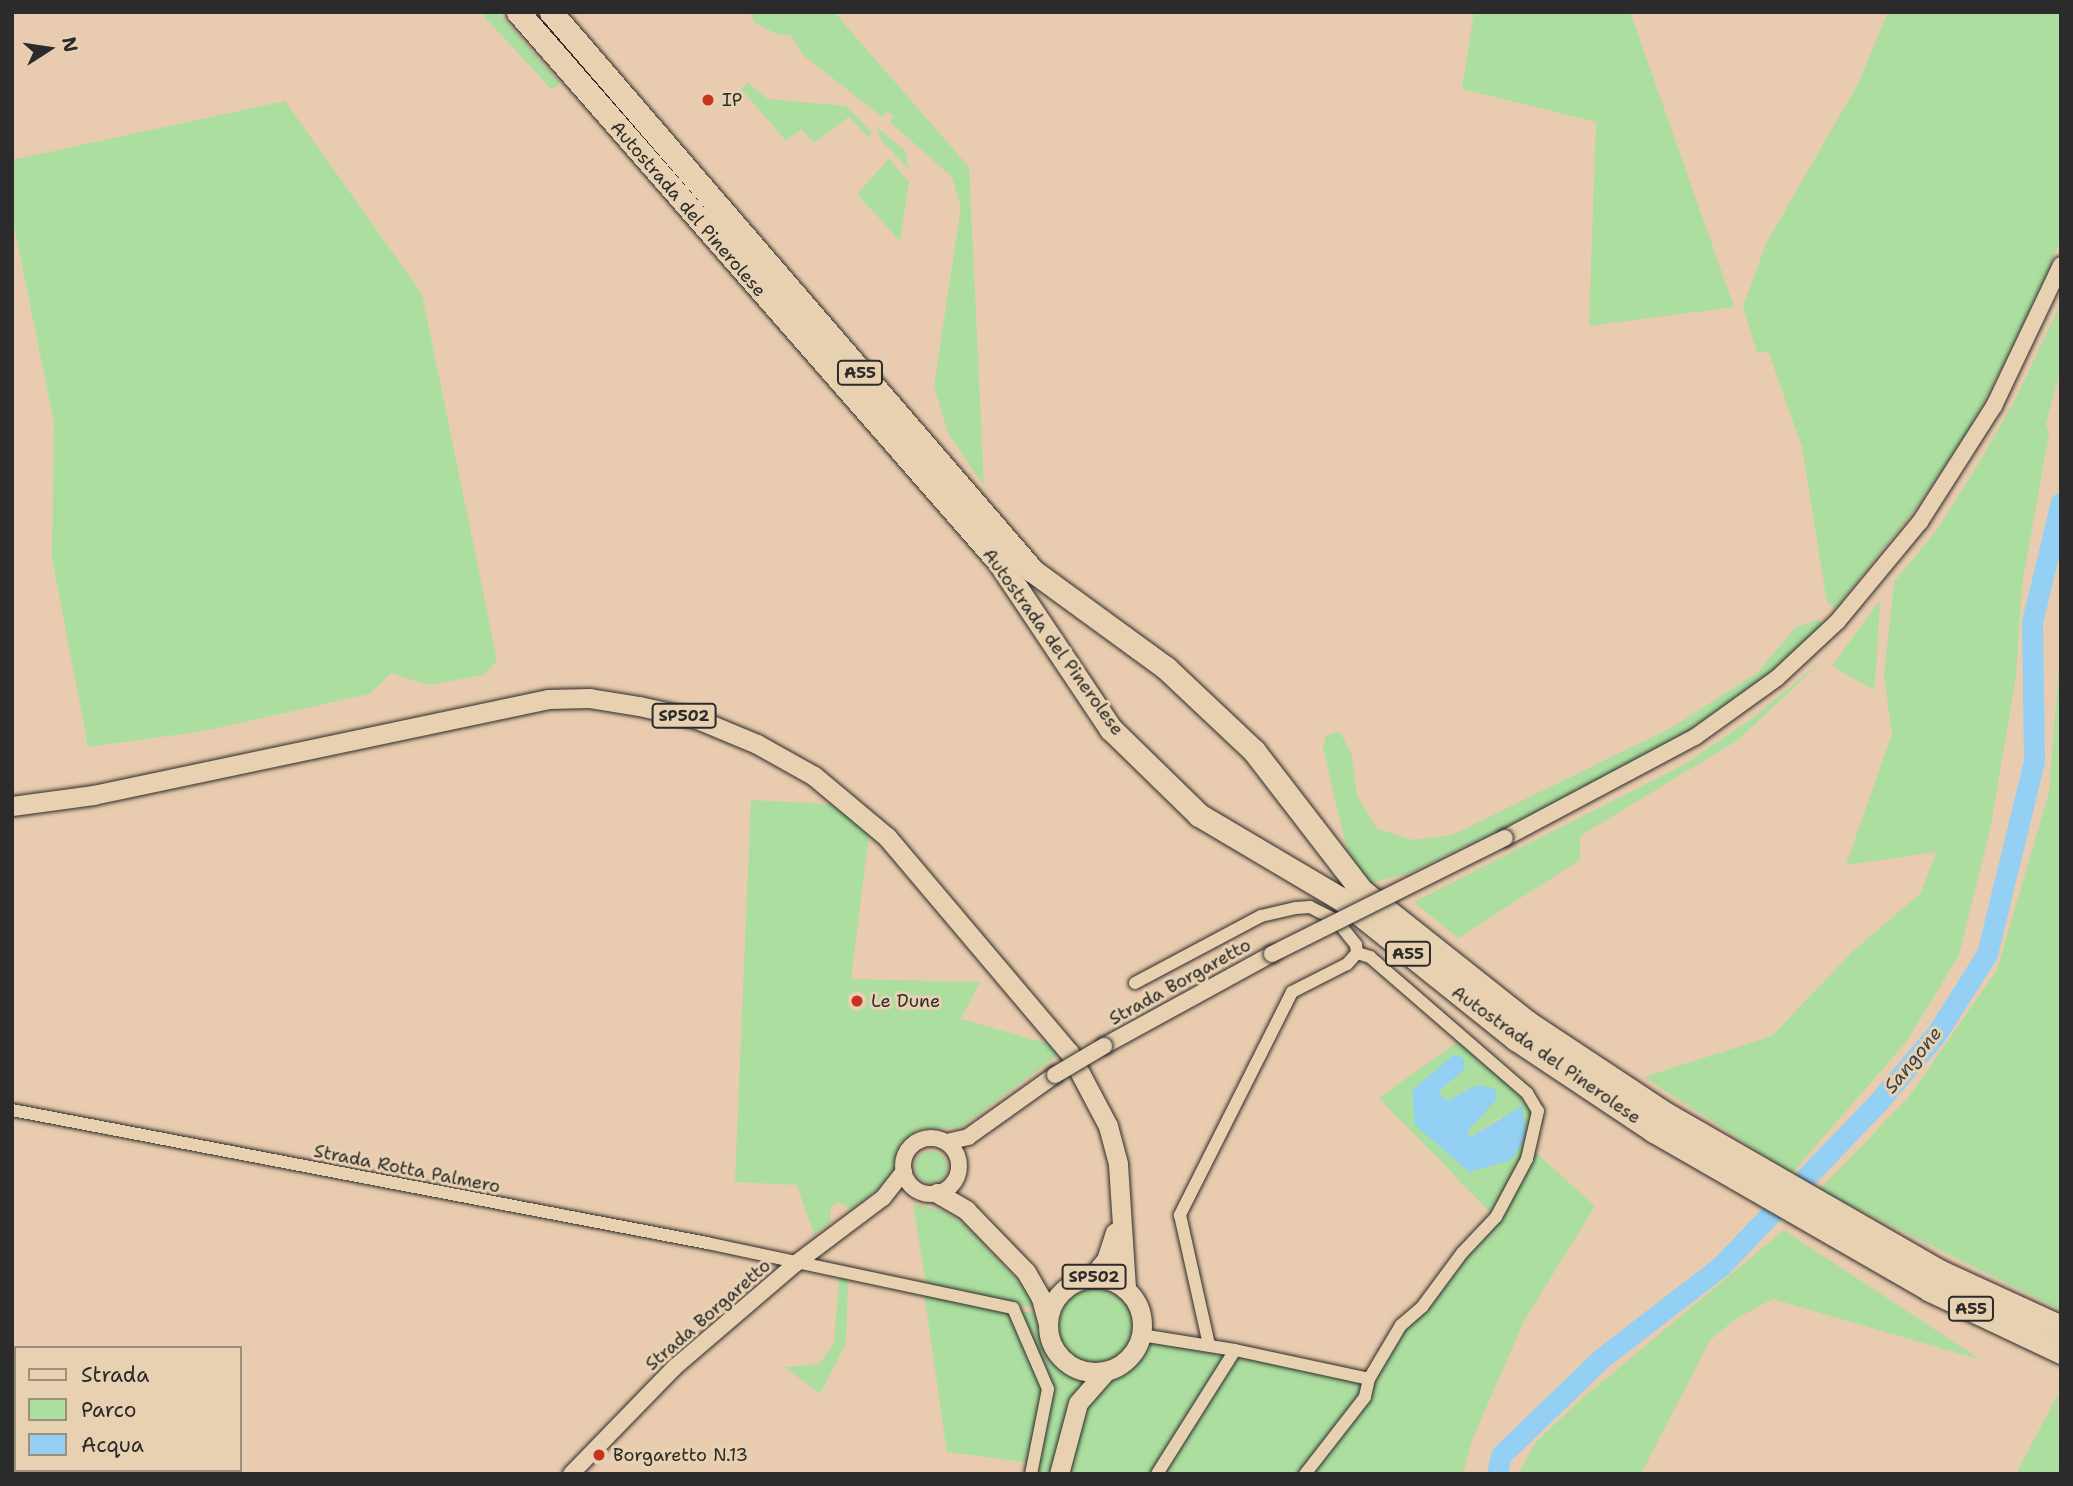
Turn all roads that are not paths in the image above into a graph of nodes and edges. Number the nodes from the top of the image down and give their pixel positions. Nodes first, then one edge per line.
1 (518, 12) edge
2 (551, 12) edge
3 (2061, 265) edge
4 (12, 806) edge
5 (1357, 953) junction
6 (1135, 983) dead end
7 (12, 1110) edge
8 (1660, 1123) junction
9 (952, 1148) junction
10 (904, 1171) junction
11 (955, 1181) junction
12 (915, 1189) junction
13 (937, 1194) junction
14 (883, 1198) junction
15 (1121, 1204) junction
16 (966, 1210) junction
17 (796, 1264) junction
18 (1026, 1272) junction
19 (1091, 1277) junction
20 (1068, 1286) junction
21 (1126, 1289) junction
22 (1048, 1326) junction
23 (2061, 1326) edge
24 (1141, 1335) junction
25 (1209, 1345) junction
26 (1235, 1350) junction
27 (2061, 1352) edge
28 (1061, 1358) junction
29 (1106, 1371) junction
30 (1369, 1379) junction
31 (1078, 1403) junction
32 (571, 1474) edge
33 (1031, 1474) edge
34 (1059, 1474) edge
35 (1157, 1474) edge
36 (1305, 1474) edge

1 - 8 highway, Autostrada del Pinerolese / A55
2 - 8 highway, Autostrada del Pinerolese / A55
3 - 9 street, Strada Borgaretto, bridge
4 - 15 main road, SP502
5 - 6 street
5 - 25 street
5 - 30 street
7 - 17 street, Strada Rotta Palmero
8 - 23 highway, Autostrada del Pinerolese / A55
8 - 27 highway, Autostrada del Pinerolese / A55
9 - 10 street
9 - 11 street
10 - 12 street
10 - 14 street, Strada Borgaretto
11 - 13 street
11 - 16 main road
12 - 13 street
12 - 14 street, Strada Borgaretto
13 - 16 main road
14 - 17 street, Strada Borgaretto
15 - 19 main road, SP502
15 - 21 main road, SP502
16 - 18 main road
17 - 32 street, Strada Borgaretto
17 - 33 street, Strada Rotta Palmero
18 - 20 main road
18 - 22 main road
19 - 20 main road, SP502
19 - 21 main road, SP502
20 - 22 main road, SP502
21 - 24 main road, SP502
22 - 28 main road
24 - 25 street
24 - 29 main road
25 - 26 street
26 - 30 street
26 - 35 street
28 - 29 main road
28 - 31 main road
29 - 31 main road
30 - 36 street
31 - 34 main road

